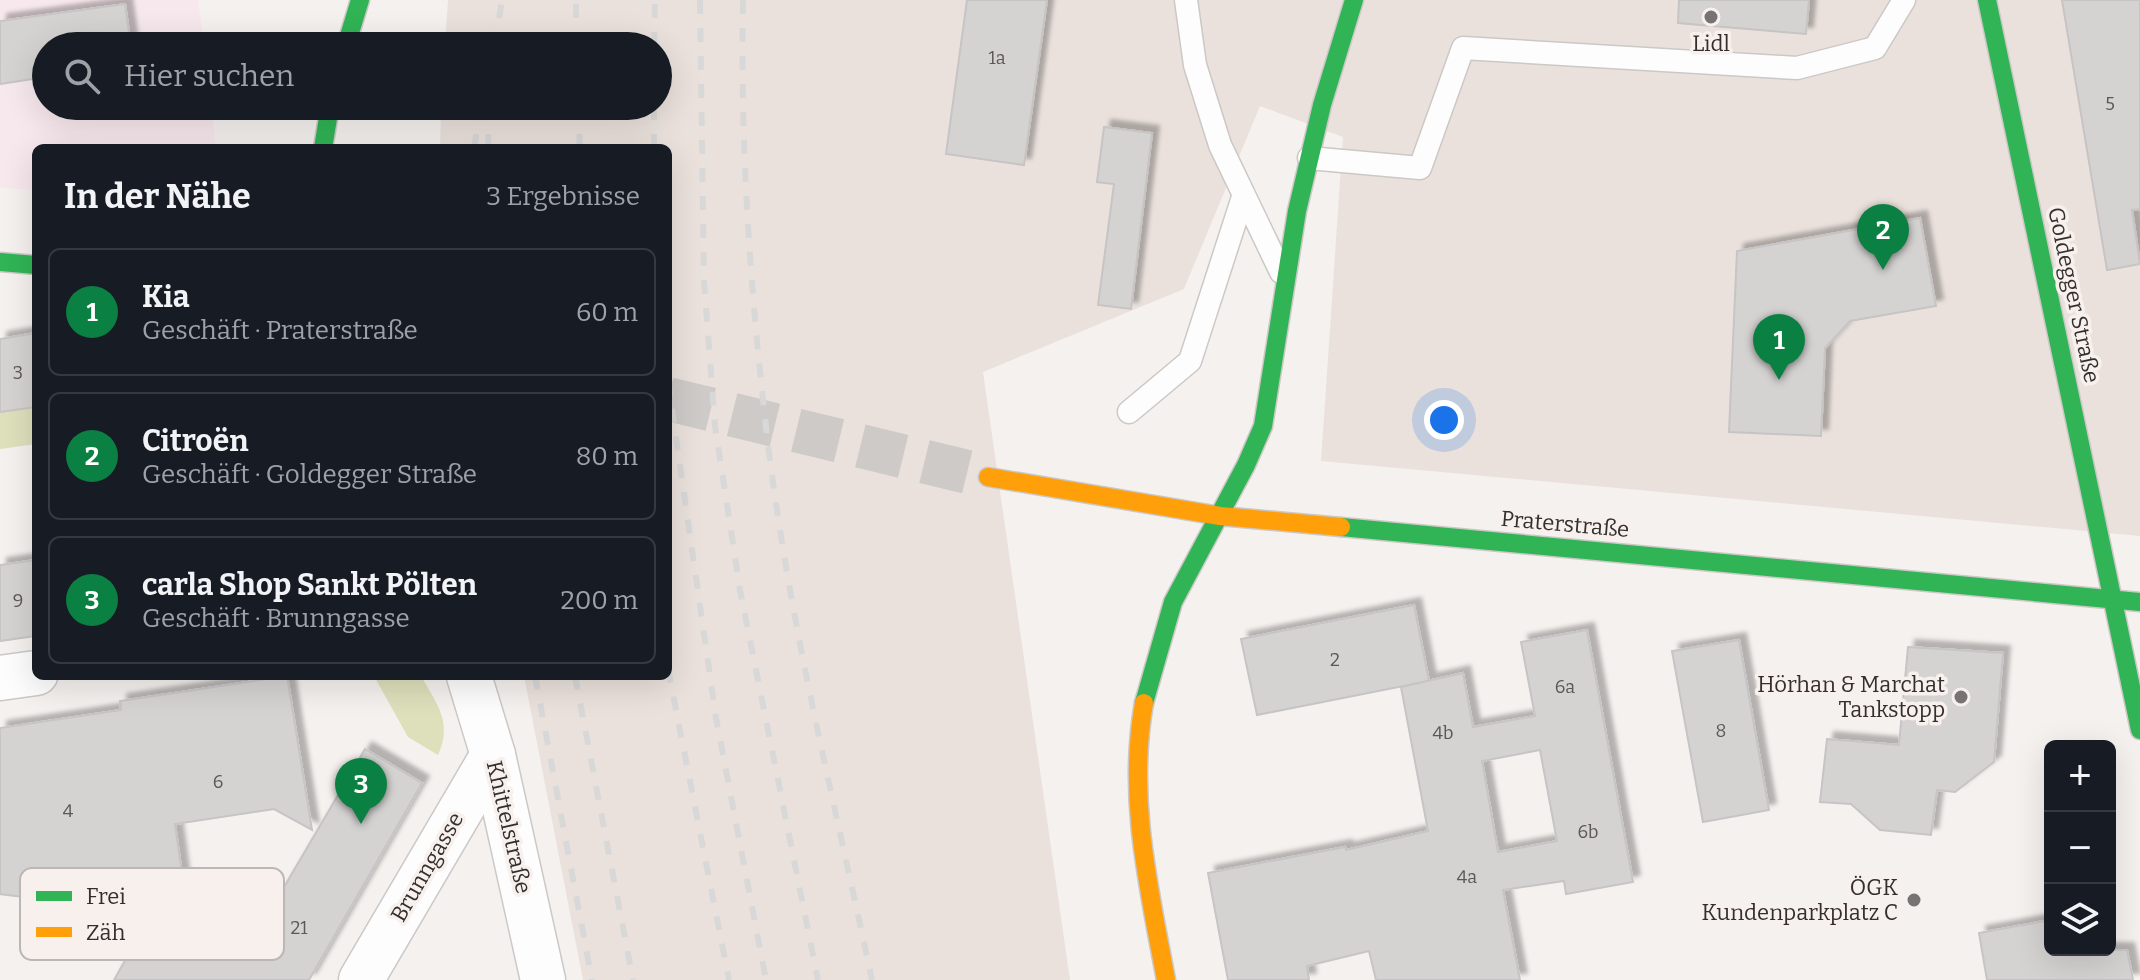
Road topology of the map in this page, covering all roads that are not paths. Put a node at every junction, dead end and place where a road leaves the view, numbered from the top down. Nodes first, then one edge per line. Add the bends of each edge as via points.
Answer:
1 (360, 0) edge
2 (1186, 0) edge
3 (1354, 0) edge
4 (1904, 0) edge
5 (1987, 0) edge
6 (350, 32) edge
7 (328, 120) edge
8 (324, 144) edge
9 (1309, 158) junction
10 (1243, 197) junction
11 (0, 262) edge
12 (32, 265) edge
13 (1285, 281) junction
14 (1129, 412) dead end
15 (988, 477) tunnel mouth
16 (1220, 516) junction
17 (2114, 599) junction
18 (2140, 602) edge
19 (32, 674) edge
20 (0, 678) edge
21 (470, 680) edge
22 (2140, 730) edge
23 (493, 755) junction
24 (361, 980) edge
25 (543, 980) edge
26 (1166, 980) edge

1 - 6 main road
2 - 10 lane via 1195,65
3 - 9 main road
4 - 9 lane via 1875,48 1797,68 1463,48 1420,168
5 - 17 main road, Goldegger Straße
7 - 8 main road
9 - 13 main road
10 - 13 lane
10 - 14 lane via 1190,361
11 - 12 main road
13 - 16 main road via 1263,425
15 - 16 main road, Praterstraße
16 - 17 main road, Praterstraße
16 - 26 main road via 1185,576 1151,670 1140,722 1137,789
17 - 18 main road, Praterstraße
17 - 22 main road, Goldegger Straße
19 - 20 street
21 - 23 street, Khittelstraße
23 - 24 street, Brunngasse
23 - 25 street, Khittelstraße

